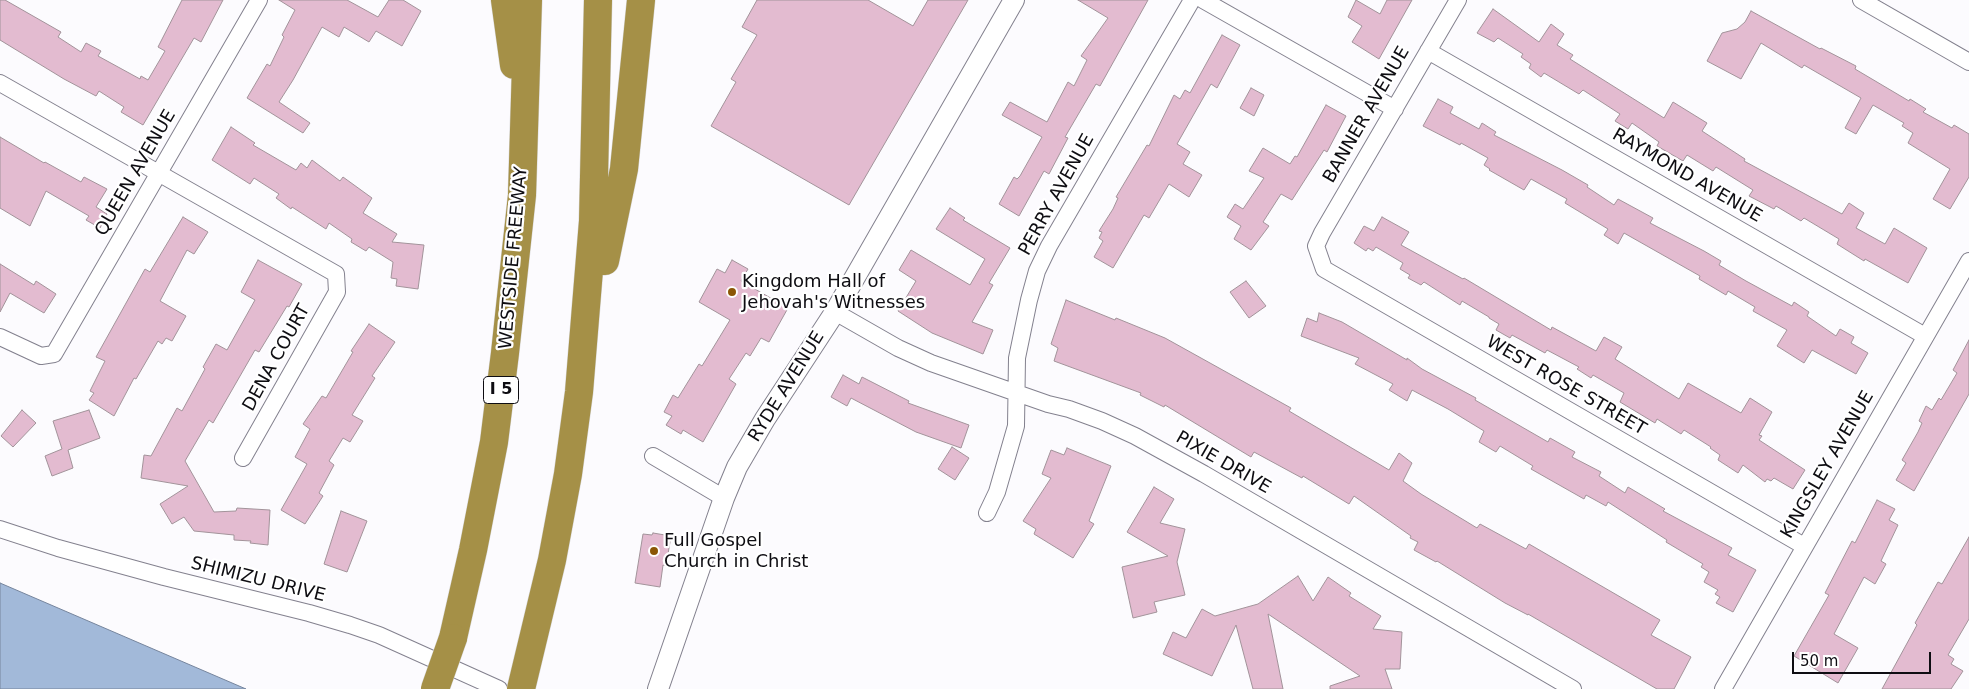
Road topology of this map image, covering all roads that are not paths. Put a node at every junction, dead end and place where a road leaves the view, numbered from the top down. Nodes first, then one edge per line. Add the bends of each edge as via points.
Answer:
1 (259, 0) edge
2 (505, 0) edge
3 (528, 0) edge
4 (598, 0) edge
5 (641, 0) edge
6 (1014, 0) edge
7 (1192, 0) edge
8 (1203, 0) edge
9 (1458, 0) edge
10 (1861, 0) edge
11 (1428, 51) junction
12 (1969, 62) edge
13 (0, 83) edge
14 (1395, 109) junction
15 (523, 140) junction
16 (159, 174) junction
17 (1317, 252) joint
18 (1969, 261) edge
19 (835, 312) junction
20 (1925, 336) junction
21 (0, 337) edge
22 (579, 392) junction
23 (1016, 393) junction
24 (653, 456) dead end
25 (243, 458) dead end
26 (724, 498) junction
27 (987, 513) dead end
28 (0, 529) edge
29 (1804, 546) junction
30 (524, 678) edge
31 (435, 689) edge
32 (499, 689) edge
33 (658, 689) edge
34 (1574, 689) edge
35 (1723, 689) edge

1 - 16 street, QUEEN AVENUE
2 - 15 highway
3 - 15 highway, WESTSIDE FREEWAY / I 5
4 - 22 highway via 594,221
5 - 22 highway via 624,169
6 - 19 street, RYDE AVENUE
7 - 23 street, PERRY AVENUE via 1037,271 1017,358
8 - 14 street
9 - 11 street, BANNER AVENUE
10 - 12 street
11 - 14 street, BANNER AVENUE
11 - 20 street, RAYMOND AVENUE
13 - 16 street
14 - 17 street, BANNER AVENUE via 1322,233
15 - 31 highway, WESTSIDE FREEWAY / I 5, bridge via 522,195 494,442 453,638
16 - 21 street, QUEEN AVENUE via 54,354 41,356
16 - 25 street, DENA COURT via 336,274 337,292
17 - 29 street, WEST ROSE STREET via 1324,269 1337,277
18 - 20 street, KINGSLEY AVENUE
19 - 23 street, PIXIE DRIVE via 931,363
19 - 26 street, RYDE AVENUE via 766,419 737,468
20 - 29 street, KINGSLEY AVENUE
22 - 30 highway via 552,560
23 - 27 street, PERRY AVENUE via 1016,426 997,492
23 - 34 street, PIXIE DRIVE via 1069,409 1135,436
24 - 26 street
26 - 33 street, RYDE AVENUE
28 - 32 street, SHIMIZU DRIVE via 164,578 350,625
29 - 35 street, KINGSLEY AVENUE

